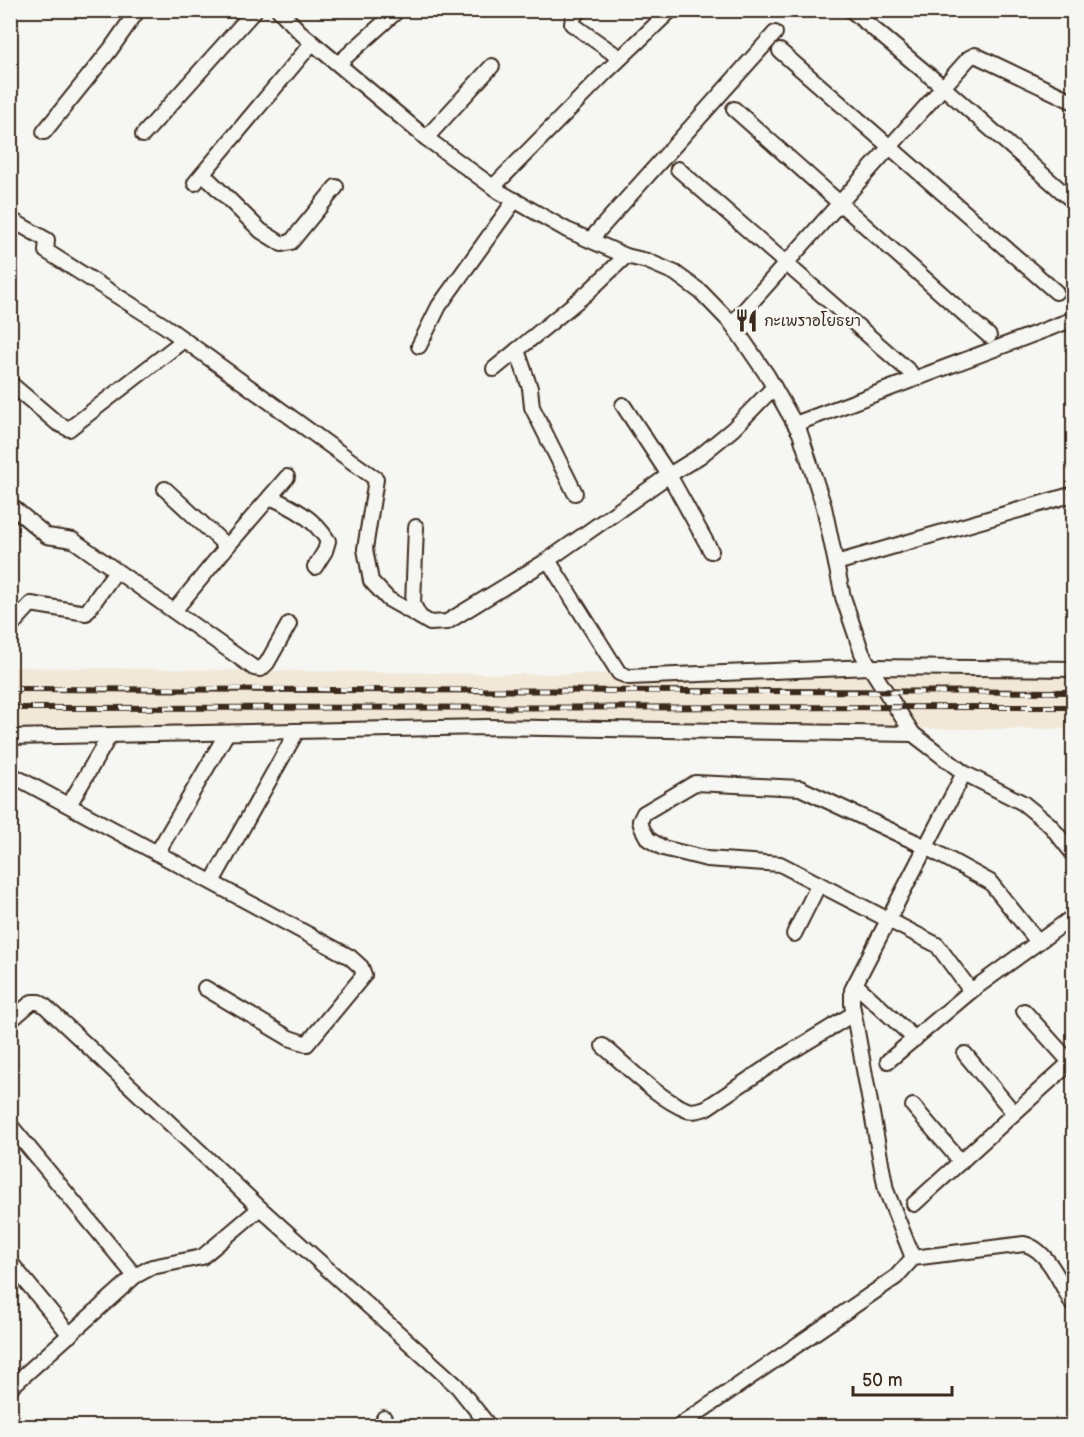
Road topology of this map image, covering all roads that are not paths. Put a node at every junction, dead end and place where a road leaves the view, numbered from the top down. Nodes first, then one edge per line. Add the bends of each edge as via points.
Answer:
1 (138, 10) edge
2 (255, 10) edge
3 (279, 10) edge
4 (398, 10) edge
5 (579, 10) edge
6 (671, 10) edge
7 (851, 10) edge
8 (776, 33) dead end
9 (312, 43) junction
10 (780, 51) dead end
11 (621, 58) junction
12 (339, 63) junction
13 (492, 66) dead end
14 (943, 87) junction
15 (1074, 102) edge
16 (734, 109) dead end
17 (44, 132) dead end
18 (143, 135) dead end
19 (426, 138) junction
20 (889, 146) junction
21 (678, 169) dead end
22 (493, 187) junction
23 (336, 188) dead end
24 (515, 201) junction
25 (840, 201) junction
26 (1074, 202) edge
27 (10, 219) edge
28 (590, 240) junction
29 (626, 256) junction
30 (785, 262) junction
31 (1056, 292) dead end
32 (1074, 319) edge
33 (732, 324) junction
34 (989, 336) dead end
35 (184, 340) junction
36 (419, 346) dead end
37 (517, 350) junction
38 (494, 369) dead end
39 (910, 372) dead end
40 (10, 383) edge
41 (774, 387) junction
42 (623, 405) dead end
43 (795, 424) junction
44 (669, 475) junction
45 (287, 477) dead end
46 (165, 489) dead end
47 (575, 493) dead end
48 (1074, 494) edge
49 (270, 497) junction
50 (10, 505) edge
51 (416, 526) dead end
52 (225, 549) junction
53 (711, 551) dead end
54 (548, 560) junction
55 (836, 563) junction
56 (315, 567) dead end
57 (116, 571) junction
58 (174, 611) junction
59 (420, 617) junction
60 (290, 624) dead end
61 (10, 627) edge
62 (870, 667) junction
63 (1074, 669) edge
64 (297, 731) junction
65 (227, 733) junction
66 (913, 734) junction
67 (110, 735) junction
68 (10, 737) edge
69 (964, 773) junction
70 (10, 774) edge
71 (69, 805) junction
72 (926, 847) junction
73 (157, 853) junction
74 (1074, 855) edge
75 (212, 882) junction
76 (819, 884) junction
77 (1074, 916) edge
78 (888, 920) junction
79 (794, 934) dead end
80 (1038, 942) junction
81 (855, 984) junction
82 (205, 988) dead end
83 (971, 991) junction
84 (1023, 1011) dead end
85 (854, 1014) junction
86 (10, 1021) edge
87 (915, 1039) junction
88 (603, 1046) dead end
89 (965, 1054) dead end
90 (888, 1061) dead end
91 (1072, 1061) edge
92 (913, 1106) dead end
93 (1014, 1113) junction
94 (10, 1125) edge
95 (961, 1162) junction
96 (914, 1204) dead end
97 (260, 1208) junction
98 (912, 1258) junction
99 (10, 1262) edge
100 (135, 1275) junction
101 (1074, 1306) edge
102 (70, 1335) junction
103 (10, 1388) edge
104 (489, 1426) edge
105 (679, 1426) edge

1 - 17 street
2 - 18 street
3 - 9 street
4 - 12 street
5 - 11 street via 572,24
6 - 11 street
7 - 14 street
8 - 28 street
9 - 12 street
9 - 23 street via 199,179 282,244 291,242
10 - 20 street
11 - 22 street
12 - 19 street
13 - 19 street
14 - 15 street via 975,55
14 - 20 street
14 - 26 street
16 - 25 street
19 - 22 street
20 - 25 street
20 - 31 street
21 - 30 street
22 - 24 street
24 - 28 street
24 - 36 street via 440,306
25 - 30 street
25 - 34 street
27 - 35 street via 47,240 46,251
28 - 29 street
29 - 33 street via 675,273 701,292
29 - 37 street
30 - 33 street
30 - 39 street
32 - 43 street
33 - 41 street
35 - 40 street via 69,429
35 - 59 street via 376,480 365,549 370,581 388,599
37 - 38 street
37 - 47 street via 532,406
41 - 43 street
41 - 44 street via 716,443
42 - 44 street
43 - 55 street via 824,507
44 - 53 street
44 - 54 street
45 - 49 street
46 - 52 street
48 - 55 street
49 - 52 street
49 - 56 street via 303,513 321,529 328,541
50 - 57 street via 47,536 73,540
51 - 59 street via 413,604
52 - 58 street
54 - 59 street via 447,622 430,623
54 - 62 street via 622,676
55 - 62 street via 843,597
57 - 58 street
57 - 61 street via 86,613 31,604
58 - 60 street via 254,668 261,669
62 - 63 street
62 - 66 street
64 - 65 street
64 - 66 street via 487,727
64 - 75 street
65 - 67 street
65 - 73 street
66 - 69 street
67 - 68 street
67 - 71 street
69 - 72 street
69 - 74 street via 1023,803 1050,825
70 - 71 street
71 - 73 street
72 - 76 street via 800,788 695,783 644,813 640,821 648,839 663,848 707,859 780,864
72 - 78 street
72 - 80 street via 990,882
73 - 75 street
75 - 82 street via 350,957 364,975 307,1044 289,1038
76 - 78 street
76 - 79 street
77 - 80 street
78 - 81 street
78 - 83 street via 936,945
80 - 83 street
81 - 85 street
81 - 87 street
83 - 87 street
84 - 91 street
85 - 88 street via 706,1108 695,1111 663,1097
85 - 98 street via 886,1190
86 - 97 street via 32,1002 45,1006
87 - 90 street
89 - 93 street
91 - 93 street
92 - 95 street
93 - 95 street
94 - 100 street
95 - 96 street
97 - 100 street via 202,1257 152,1267
97 - 104 street via 457,1386
98 - 101 street via 1032,1246 1043,1254
98 - 105 street via 896,1277
99 - 102 street
100 - 102 street
102 - 103 street

